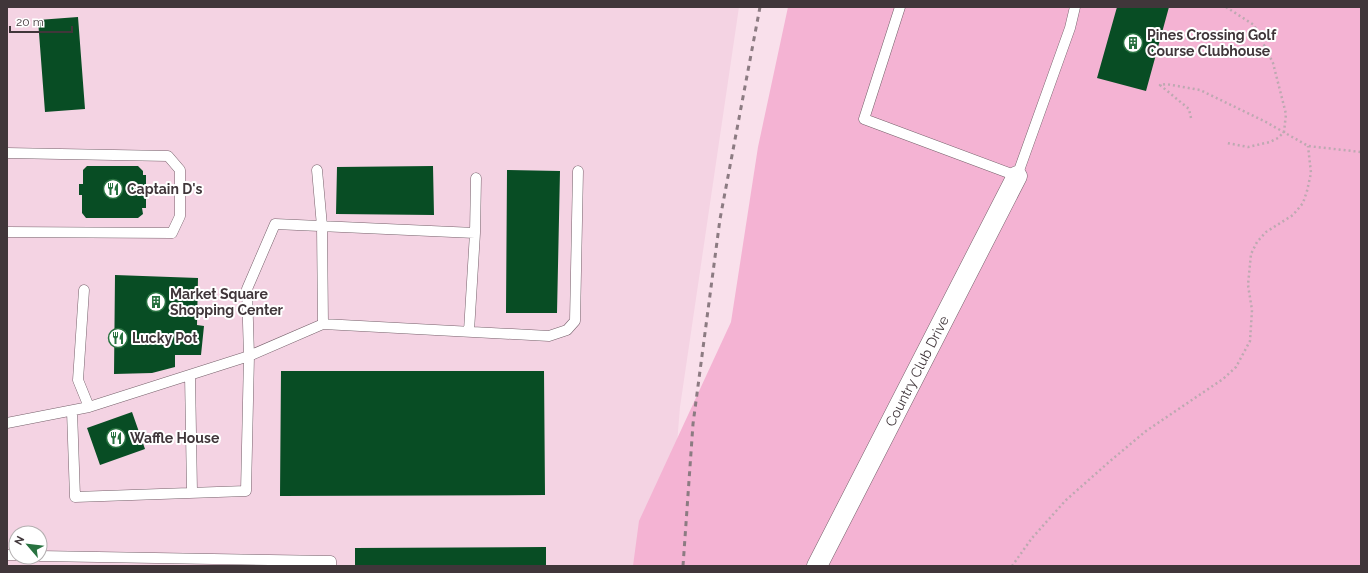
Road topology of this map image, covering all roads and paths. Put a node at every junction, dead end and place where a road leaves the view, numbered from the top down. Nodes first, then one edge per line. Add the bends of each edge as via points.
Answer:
1 (900, 7) edge
2 (1075, 7) edge
3 (1226, 7) edge
4 (1191, 118) dead end
5 (1284, 132) junction
6 (1227, 143) dead end
7 (1308, 146) junction
8 (1361, 152) edge
9 (7, 153) edge
10 (317, 170) dead end
11 (578, 171) dead end
12 (1017, 176) junction
13 (476, 178) dead end
14 (322, 226) junction
15 (7, 232) edge
16 (475, 233) junction
17 (84, 290) dead end
18 (323, 324) junction
19 (469, 331) junction
20 (249, 356) junction
21 (190, 375) junction
22 (89, 407) junction
23 (72, 411) junction
24 (7, 423) edge
25 (192, 492) junction
26 (48, 556) edge
27 (331, 566) edge
28 (817, 566) edge
29 (1012, 566) edge

1 - 12 lane via 864,119
2 - 12 lane via 1070,28
3 - 5 path via 1254,25 1273,63 1286,114
4 - 5 path via 1189,109 1160,85 1200,90
5 - 6 path via 1270,142 1248,147
5 - 7 path
7 - 8 path
7 - 29 path via 1311,173 1303,203 1293,215 1266,232 1251,254 1248,285 1252,310 1250,341 1236,367 1223,379 1146,431 1066,500 1032,538
9 - 15 lane via 168,156 180,170 180,216 172,233
10 - 14 lane
11 - 19 lane via 575,320 567,330 548,336
12 - 28 street, Country Club Drive
13 - 16 lane
14 - 16 lane
14 - 18 lane
14 - 20 lane via 275,224 246,289
16 - 19 lane
17 - 22 lane via 78,380
18 - 19 lane
18 - 20 lane
20 - 21 lane
20 - 25 lane via 246,490
21 - 22 lane
21 - 25 lane
22 - 23 lane
23 - 24 lane
23 - 25 lane via 75,497
26 - 27 lane via 331,560

